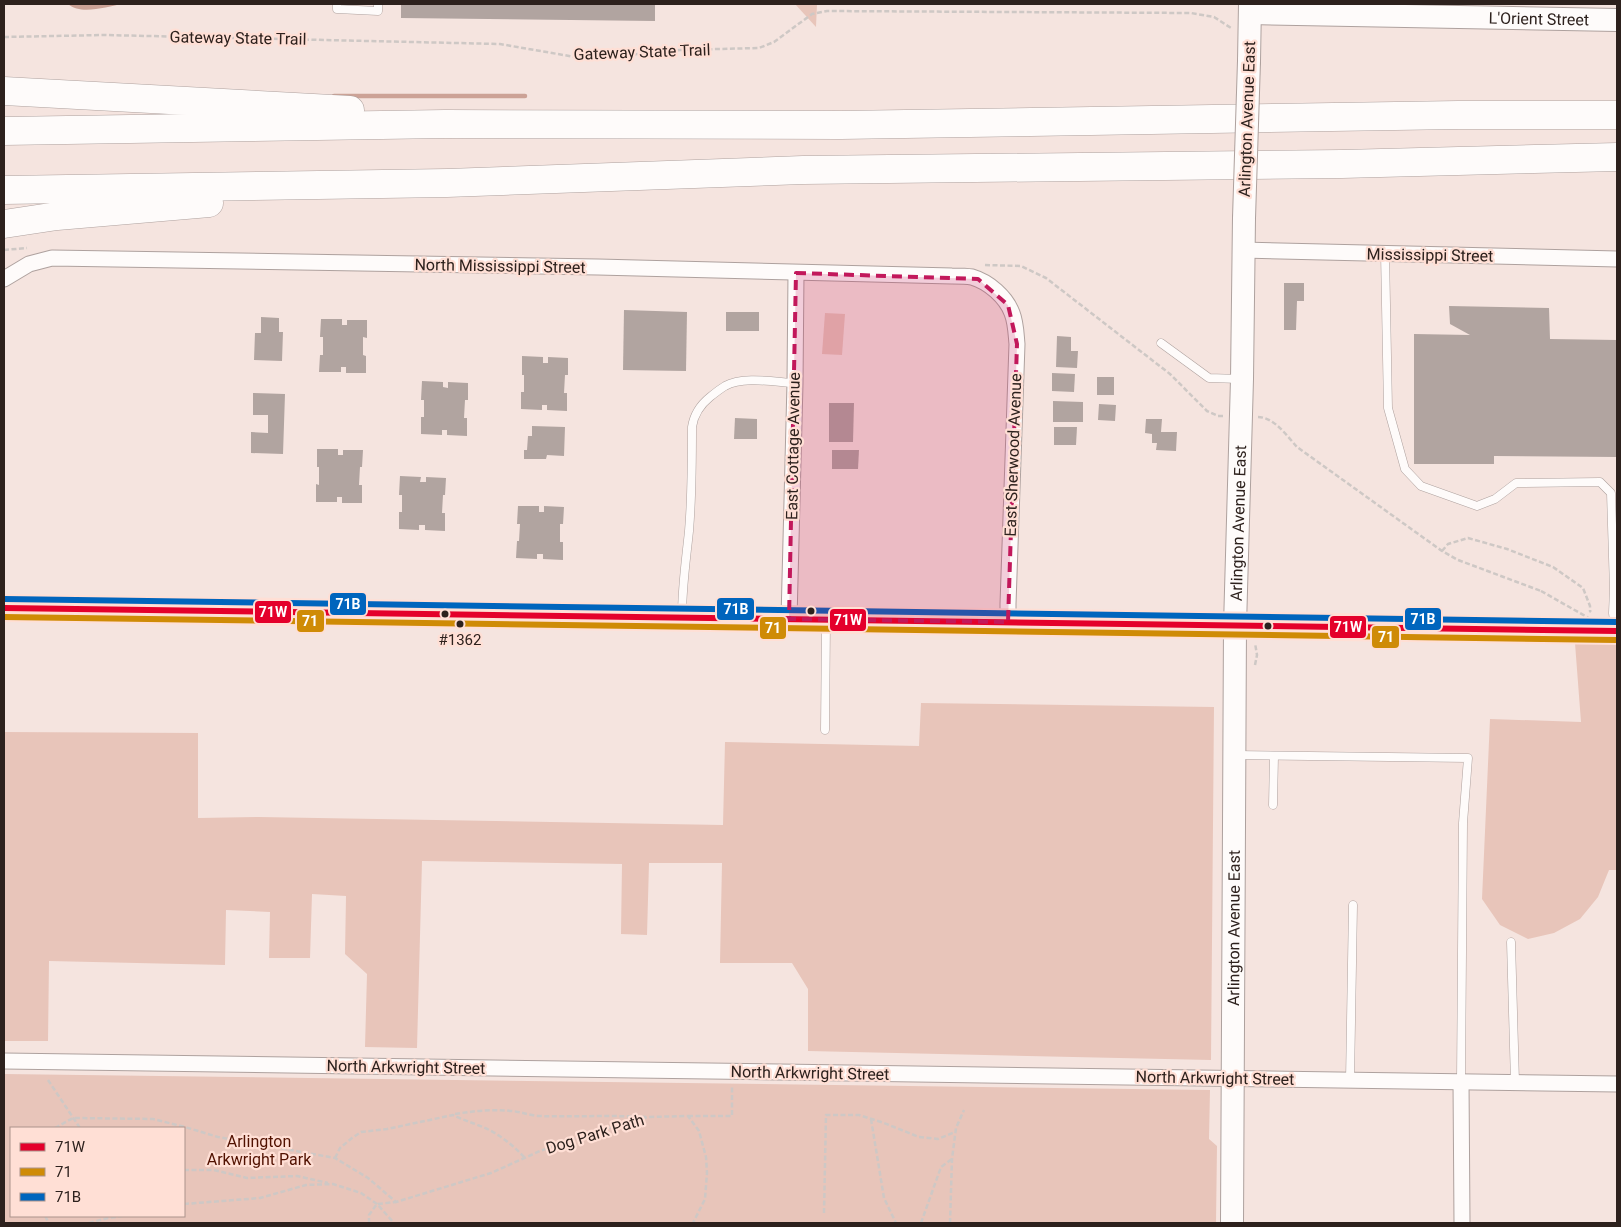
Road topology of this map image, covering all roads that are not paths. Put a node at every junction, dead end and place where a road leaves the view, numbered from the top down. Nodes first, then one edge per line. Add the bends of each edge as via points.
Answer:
1 (337, 4) edge
2 (378, 4) edge
3 (1250, 8) edge
4 (1617, 20) edge
5 (4, 91) edge
6 (1617, 114) edge
7 (445, 124) junction
8 (4, 131) edge
9 (1617, 157) edge
10 (446, 183) junction
11 (4, 190) edge
12 (4, 224) edge
13 (1242, 250) junction
14 (1385, 253) junction
15 (1617, 259) edge
16 (796, 273) junction
17 (4, 278) edge
18 (997, 292) joint
19 (1160, 343) dead end
20 (1242, 379) junction
21 (795, 383) junction
22 (4, 608) edge
23 (682, 618) junction
24 (789, 619) junction
25 (826, 620) junction
26 (1008, 622) junction
27 (1235, 626) junction
28 (1616, 627) edge
29 (825, 730) dead end
30 (1234, 755) junction
31 (1274, 756) junction
32 (1273, 805) dead end
33 (1353, 905) dead end
34 (1511, 942) dead end
35 (4, 1061) edge
36 (1233, 1079) junction
37 (1350, 1080) junction
38 (1461, 1081) junction
39 (1515, 1082) junction
40 (1617, 1084) edge
41 (1232, 1223) edge
42 (1462, 1223) edge

1 - 2 lane via 337,9 378,11
3 - 4 street, L'Orient Street
3 - 13 street, Arlington Avenue East, bridge
5 - 7 highway via 374,111
6 - 7 highway via 841,125
7 - 8 highway
9 - 10 highway via 1342,164 803,170
10 - 11 highway
10 - 12 highway via 377,194 57,216
13 - 14 street, Mississippi Street
13 - 20 street, Arlington Avenue East
14 - 15 street, Mississippi Street
14 - 28 lane via 1388,408 1405,469 1422,486 1477,506 1494,499 1516,483 1600,482 1611,493
16 - 17 street, North Mississippi Street via 52,258 29,264
16 - 18 street, North Mississippi Street via 970,277
16 - 21 street, East Cottage Avenue
18 - 26 street, East Sherwood Avenue via 1012,313 1017,344
19 - 20 lane via 1209,378
20 - 27 street, Arlington Avenue East
21 - 23 lane via 732,383 707,399 693,419
21 - 24 street, East Cottage Avenue
22 - 23 street
23 - 24 street
24 - 25 street
25 - 26 street
25 - 29 lane
26 - 27 street
27 - 28 street
27 - 30 street, Arlington Avenue East
30 - 31 lane
30 - 36 street, Arlington Avenue East
31 - 32 lane
31 - 38 lane via 1468,758 1463,824
33 - 37 lane
34 - 39 lane
35 - 36 street, North Arkwright Street
36 - 37 street, North Arkwright Street
36 - 41 street, Arlington Avenue East
37 - 38 street, North Arkwright Street
38 - 39 street, North Arkwright Street
38 - 42 street
39 - 40 street, North Arkwright Street

